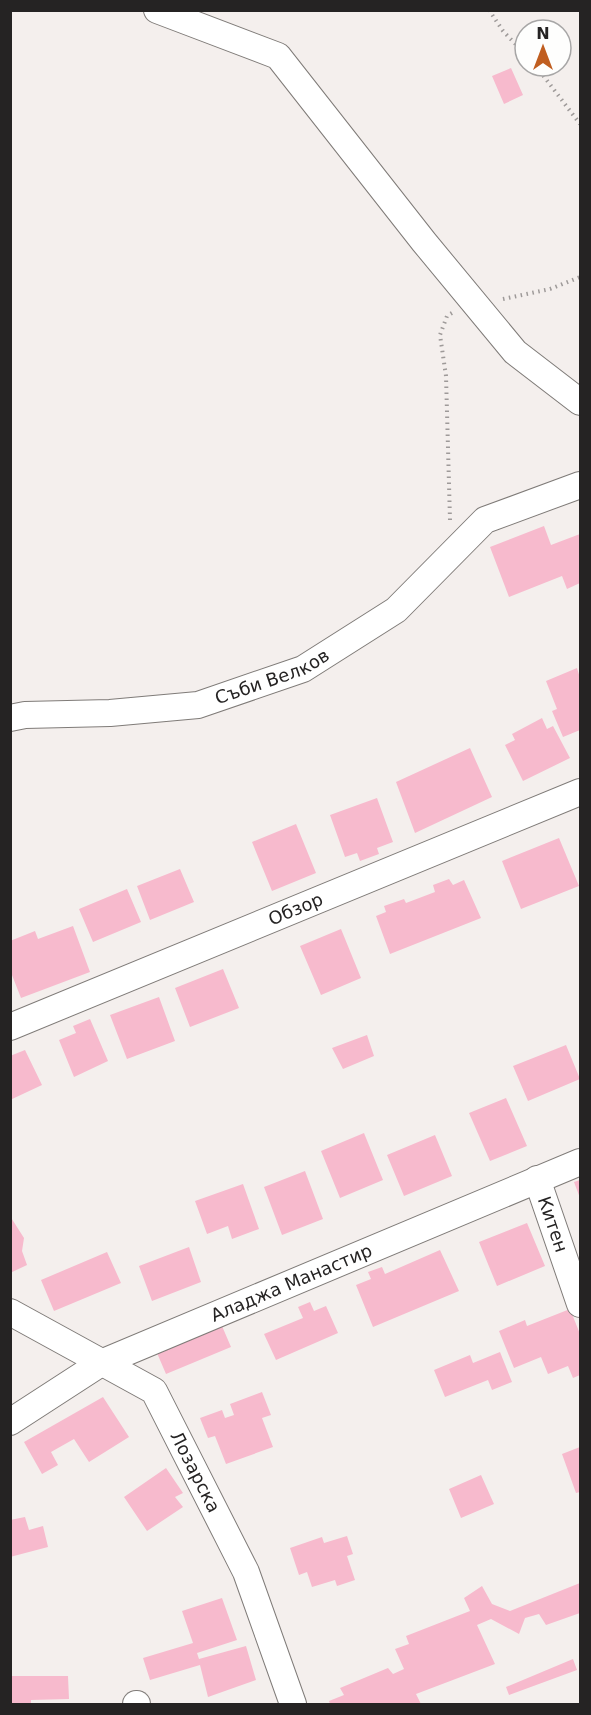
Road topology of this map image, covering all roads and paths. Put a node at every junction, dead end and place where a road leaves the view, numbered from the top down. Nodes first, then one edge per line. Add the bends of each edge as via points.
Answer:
1 (158, 10) edge
2 (489, 10) edge
3 (513, 41) edge
4 (545, 78) edge
5 (580, 124) edge
6 (580, 277) edge
7 (471, 298) junction
8 (580, 402) edge
9 (580, 484) edge
10 (449, 523) dead end
11 (10, 718) edge
12 (580, 792) edge
13 (10, 1027) edge
14 (580, 1162) edge
15 (537, 1179) junction
16 (580, 1304) edge
17 (10, 1312) edge
18 (101, 1363) junction
19 (10, 1422) edge
20 (293, 1704) edge

1 - 7 street via 278,56
2 - 3 path
4 - 5 path
6 - 7 path via 512,298
7 - 8 street via 515,352
7 - 10 path via 447,316 440,335 446,376
9 - 11 street, Съби Велков via 485,520 396,610 303,669 198,705
12 - 13 street, Обзор
14 - 15 street, Аладжа Манастир
15 - 16 street, Китен
15 - 18 street, Аладжа Манастир
17 - 18 street, Лозарска
18 - 19 street, Аладжа Манастир
18 - 20 street, Лозарска via 154,1391 246,1572

